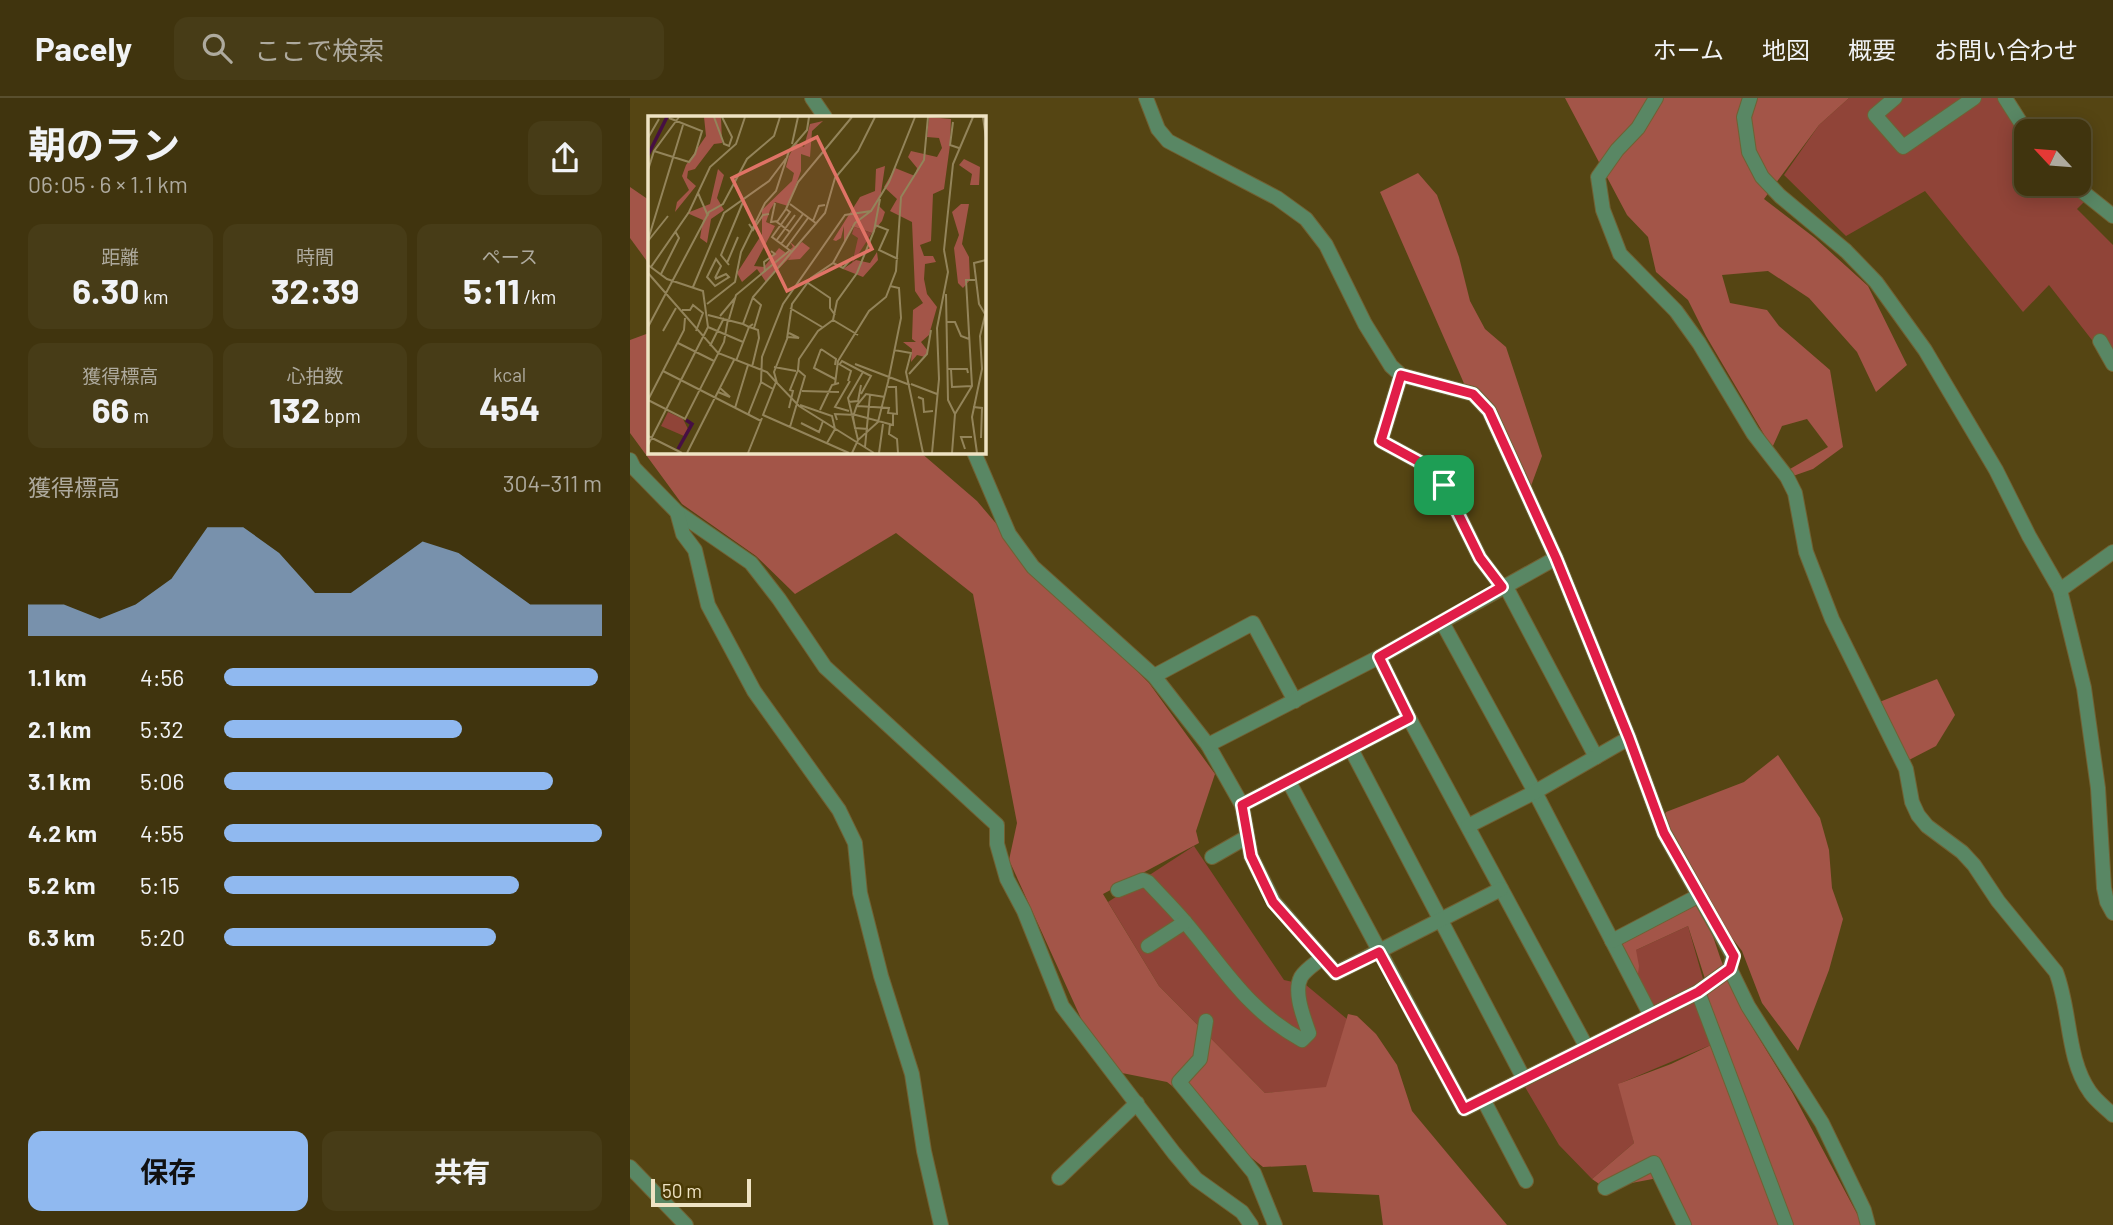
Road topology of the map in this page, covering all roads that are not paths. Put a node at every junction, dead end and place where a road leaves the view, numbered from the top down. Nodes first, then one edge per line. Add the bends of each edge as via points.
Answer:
1 (812, 98) edge
2 (1146, 98) edge
3 (1656, 98) edge
4 (1750, 98) edge
5 (1895, 98) edge
6 (1974, 98) edge
7 (2005, 98) edge
8 (824, 116) edge
9 (2018, 119) edge
10 (2088, 196) edge
11 (2113, 216) edge
12 (2100, 341) dead end
13 (2113, 364) edge
14 (1401, 375) junction
15 (974, 453) edge
16 (630, 460) edge
17 (677, 512) junction
18 (2113, 552) edge
19 (1556, 558) junction
20 (1504, 586) junction
21 (2060, 590) junction
22 (1442, 622) junction
23 (1379, 657) junction
24 (1154, 676) junction
25 (1295, 701) junction
26 (1409, 718) junction
27 (1629, 738) junction
28 (1208, 745) junction
29 (1351, 749) junction
30 (1595, 757) junction
31 (1289, 782) junction
32 (1535, 792) junction
33 (1242, 805) junction
34 (1468, 826) junction
35 (1247, 837) junction
36 (1212, 857) dead end
37 (1501, 889) junction
38 (1118, 890) dead end
39 (1698, 896) junction
40 (2113, 914) edge
41 (1440, 921) junction
42 (1185, 922) junction
43 (1612, 941) junction
44 (1148, 946) dead end
45 (1379, 952) junction
46 (1322, 958) junction
47 (1730, 969) junction
48 (1698, 992) junction
49 (1650, 1014) junction
50 (1206, 1021) dead end
51 (1586, 1046) junction
52 (1524, 1079) junction
53 (1483, 1099) junction
54 (1137, 1103) junction
55 (2113, 1115) edge
56 (630, 1167) edge
57 (1059, 1178) dead end
58 (1527, 1181) dead end
59 (1605, 1188) dead end
60 (686, 1225) edge
61 (942, 1225) edge
62 (1251, 1225) edge
63 (1275, 1225) edge
64 (1682, 1225) edge
65 (1786, 1225) edge
66 (1868, 1225) edge

1 - 8 street
2 - 14 street via 1168,141 1277,198 1306,219 1326,245 1365,324
3 - 55 street via 1598,177 1603,210 1620,254 1676,311 1753,433 1787,477 1795,493 1806,552 1832,619 1906,769 1918,815 1974,865 2056,972 2074,1057 2089,1092
4 - 21 street via 1744,117 1749,152 1762,177 1876,282 1925,350
5 - 6 street via 1875,116 1903,147
7 - 9 street
10 - 11 street
12 - 13 street
14 - 19 street via 1473,394 1489,411
14 - 20 street via 1381,441 1427,466 1444,485 1480,558
15 - 24 street via 1009,534 1033,567
16 - 17 street
17 - 54 street via 751,563 825,667 997,825 1007,879 1062,1006
17 - 61 street via 683,534 695,550 708,604 749,683 839,810 855,843 860,893 912,1074
18 - 21 street
19 - 20 street
19 - 27 street
20 - 22 street
20 - 30 street
21 - 40 street via 2084,688 2098,788 2104,888
22 - 23 street
22 - 32 street
23 - 25 street
23 - 26 street
24 - 25 street via 1252,623
24 - 28 street
25 - 28 street
26 - 29 street
26 - 34 street
27 - 30 street
27 - 39 street via 1664,833
28 - 33 street
29 - 31 street
29 - 41 street
30 - 32 street
31 - 33 street
31 - 45 street
32 - 34 street
32 - 43 street
33 - 35 street
34 - 37 street
35 - 36 street
35 - 46 street via 1273,902
37 - 41 street
37 - 51 street
38 - 42 street via 1148,882
39 - 43 street
39 - 47 street via 1734,956
41 - 45 street
41 - 52 street
42 - 44 street
42 - 46 street via 1253,1004 1301,1040 1309,1032 1299,992 1301,976
43 - 49 street
45 - 46 street via 1336,973
45 - 53 street via 1464,1109
47 - 48 street
47 - 66 street via 1748,1006 1822,1123
48 - 49 street
48 - 65 street
49 - 51 street
50 - 63 street via 1200,1059 1179,1082 1254,1173
51 - 52 street
52 - 53 street
53 - 58 street
54 - 57 street
54 - 62 street via 1196,1179 1242,1212
56 - 60 street
59 - 64 street via 1654,1163

